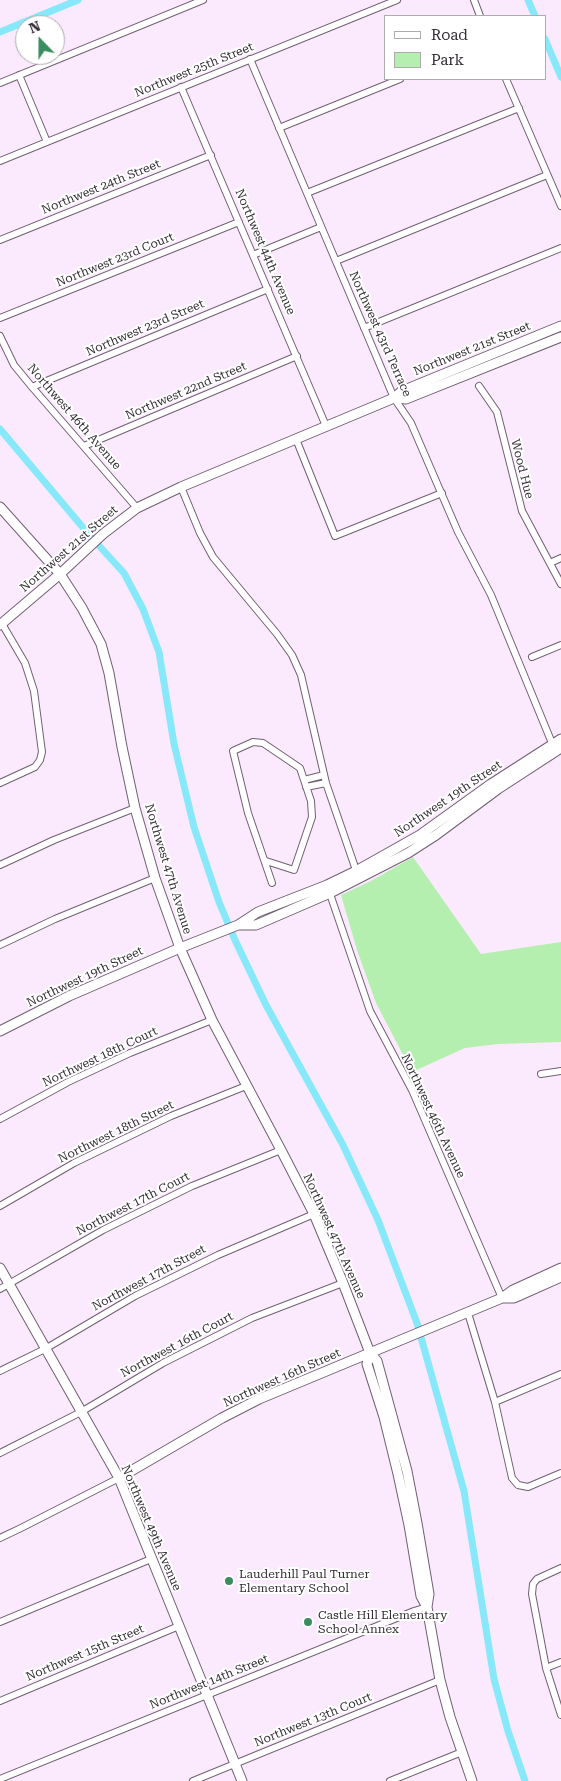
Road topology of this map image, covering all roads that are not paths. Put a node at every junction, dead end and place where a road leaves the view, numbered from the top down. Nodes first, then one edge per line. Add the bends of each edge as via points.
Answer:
1 (203, 0) edge
2 (397, 0) edge
3 (474, 0) edge
4 (480, 15) edge
5 (250, 60) junction
6 (19, 75) junction
7 (398, 80) edge
8 (506, 80) edge
9 (0, 83) edge
10 (181, 87) junction
11 (519, 108) junction
12 (279, 128) junction
13 (47, 142) junction
14 (211, 155) junction
15 (0, 161) edge
16 (547, 175) junction
17 (308, 193) junction
18 (561, 206) edge
19 (239, 222) junction
20 (320, 227) junction
21 (0, 240) edge
22 (561, 248) edge
23 (254, 255) junction
24 (336, 261) junction
25 (268, 289) junction
26 (0, 318) edge
27 (561, 326) edge
28 (364, 328) junction
29 (0, 336) edge
30 (561, 337) edge
31 (297, 356) junction
32 (479, 386) dead end
33 (32, 387) junction
34 (394, 398) junction
35 (326, 426) junction
36 (296, 439) junction
37 (84, 446) junction
38 (182, 487) junction
39 (442, 493) junction
40 (0, 507) edge
41 (137, 508) junction
42 (561, 558) edge
43 (550, 564) junction
44 (60, 574) junction
45 (561, 584) edge
46 (1, 623) edge
47 (561, 645) edge
48 (532, 657) dead end
49 (561, 739) edge
50 (556, 748) edge
51 (324, 775) junction
52 (0, 783) edge
53 (326, 783) junction
54 (306, 784) junction
55 (135, 808) junction
56 (266, 861) junction
57 (0, 865) edge
58 (357, 874) junction
59 (155, 878) junction
60 (272, 883) dead end
61 (329, 889) junction
62 (0, 945) edge
63 (180, 948) junction
64 (212, 1020) junction
65 (0, 1031) edge
66 (561, 1071) edge
67 (541, 1074) dead end
68 (246, 1086) junction
69 (0, 1119) edge
70 (282, 1150) junction
71 (0, 1206) edge
72 (314, 1214) junction
73 (0, 1268) edge
74 (561, 1268) edge
75 (561, 1276) edge
76 (343, 1283) junction
77 (9, 1285) junction
78 (0, 1289) edge
79 (502, 1298) junction
80 (468, 1313) junction
81 (45, 1349) junction
82 (370, 1354) junction
83 (0, 1371) edge
84 (561, 1374) edge
85 (494, 1402) junction
86 (81, 1412) junction
87 (0, 1453) edge
88 (561, 1473) edge
89 (119, 1478) junction
90 (0, 1538) edge
91 (151, 1559) junction
92 (561, 1568) edge
93 (427, 1607) junction
94 (0, 1622) edge
95 (179, 1626) junction
96 (561, 1662) edge
97 (546, 1668) junction
98 (440, 1680) junction
99 (207, 1695) junction
100 (0, 1701) edge
101 (561, 1715) edge
102 (462, 1752) junction
103 (235, 1764) junction
104 (14, 1778) edge
105 (0, 1779) edge
106 (193, 1781) edge
107 (242, 1781) edge
108 (390, 1781) edge
109 (472, 1781) edge

1 - 6 street
2 - 5 street, Northwest 25th Street
3 - 4 street
5 - 10 street, Northwest 25th Street
5 - 12 street, Northwest 43rd Terrace
6 - 9 street
6 - 13 street
7 - 12 street
8 - 11 street
10 - 13 street, Northwest 25th Street
10 - 14 street, Northwest 44th Avenue
11 - 16 street
11 - 17 street
12 - 17 street, Northwest 43rd Terrace
13 - 15 street, Northwest 25th Street
14 - 19 street, Northwest 44th Avenue
14 - 21 street, Northwest 24th Street
16 - 18 street
16 - 24 street
17 - 20 street, Northwest 43rd Terrace
19 - 23 street, Northwest 44th Avenue
19 - 26 street, Northwest 23rd Court
20 - 23 street
20 - 24 street, Northwest 43rd Terrace
22 - 28 street
23 - 25 street, Northwest 44th Avenue
24 - 28 street, Northwest 43rd Terrace
25 - 31 street, Northwest 44th Avenue
25 - 33 street, Northwest 23rd Street
27 - 34 street, Northwest 21st Street via 402,391
28 - 34 street, Northwest 43rd Terrace
29 - 33 street, Northwest 46th Avenue via 14,365
30 - 34 street, Northwest 21st Street via 406,399
31 - 35 street, Northwest 44th Avenue
31 - 37 street, Northwest 22nd Street
32 - 43 street, Wood Hue via 496,412 518,501
33 - 37 street, Northwest 46th Avenue
34 - 35 street, Northwest 21st Street
34 - 39 street, Northwest 43rd Terrace via 412,423
35 - 36 street, Northwest 21st Street
36 - 38 street, Northwest 21st Street
36 - 39 street via 335,536
37 - 41 street, Northwest 46th Avenue
38 - 41 street, Northwest 21st Street
38 - 51 street via 213,557 292,655 301,675
39 - 50 street, Northwest 43rd Terrace via 491,595
40 - 44 street, Northwest 47th Avenue
41 - 44 street, Northwest 21st Street
42 - 43 street
43 - 45 street, Wood Hue
44 - 46 street, Northwest 21st Street
44 - 55 street, Northwest 47th Avenue via 101,644
46 - 52 street via 25,663 34,691 42,752 35,767
47 - 48 street
49 - 50 street, Northwest 19th Street
50 - 58 street, Northwest 19th Street via 491,784 408,853
51 - 53 street
51 - 54 street
53 - 54 street
53 - 58 street
54 - 56 street via 312,817 294,870
54 - 56 street via 300,768 263,743 254,742 233,751 248,814
55 - 57 street
55 - 59 street, Northwest 47th Avenue
56 - 60 street
58 - 61 street, Northwest 19th Street
59 - 62 street
59 - 63 street, Northwest 47th Avenue
61 - 63 street, Northwest 19th Street via 258,912 238,925
61 - 79 street, Northwest 46th Avenue via 370,1011 412,1090
63 - 64 street, Northwest 47th Avenue
63 - 65 street, Northwest 19th Street
64 - 68 street, Northwest 47th Avenue
64 - 69 street, Northwest 18th Court via 130,1053
66 - 67 street
68 - 70 street, Northwest 47th Avenue
68 - 71 street, Northwest 18th Street via 171,1116 74,1163
70 - 72 street, Northwest 47th Avenue
70 - 77 street, Northwest 17th Court via 192,1186 121,1221
72 - 76 street, Northwest 47th Avenue
72 - 81 street, Northwest 17th Street via 218,1255 135,1296
73 - 77 street, Northwest 49th Avenue
74 - 79 street, Northwest 16th Street
75 - 79 street, Northwest 16th Street via 514,1298
76 - 82 street, Northwest 47th Avenue
76 - 86 street, Northwest 16th Court via 244,1322 163,1363
77 - 78 street, Northwest 17th Court
77 - 81 street, Northwest 49th Avenue
79 - 80 street, Northwest 16th Street
80 - 82 street, Northwest 16th Street
80 - 85 street
81 - 83 street, Northwest 17th Street
81 - 86 street, Northwest 49th Avenue
82 - 89 street, Northwest 16th Street via 251,1403
82 - 93 street, Northwest 47th Avenue via 377,1361 388,1416 407,1471 420,1561 429,1594
84 - 85 street
85 - 88 street via 512,1478 518,1485 528,1487
86 - 87 street, Northwest 16th Court
86 - 89 street, Northwest 49th Avenue
89 - 90 street, Northwest 16th Street
89 - 91 street, Northwest 49th Avenue
91 - 94 street
91 - 95 street, Northwest 49th Avenue
92 - 97 street via 533,1584 532,1594
93 - 98 street, Northwest 47th Avenue
93 - 99 street, Northwest 14th Street
95 - 99 street, Northwest 49th Avenue
95 - 100 street, Northwest 15th Street
96 - 97 street
97 - 101 street
98 - 102 street, Northwest 47th Avenue
98 - 103 street, Northwest 13th Court
99 - 103 street, Northwest 49th Avenue
99 - 104 street, Northwest 14th Street
102 - 108 street
102 - 109 street, Northwest 47th Avenue
103 - 106 street, Northwest 13th Court
103 - 107 street, Northwest 49th Avenue
104 - 105 street, Northwest 14th Street

